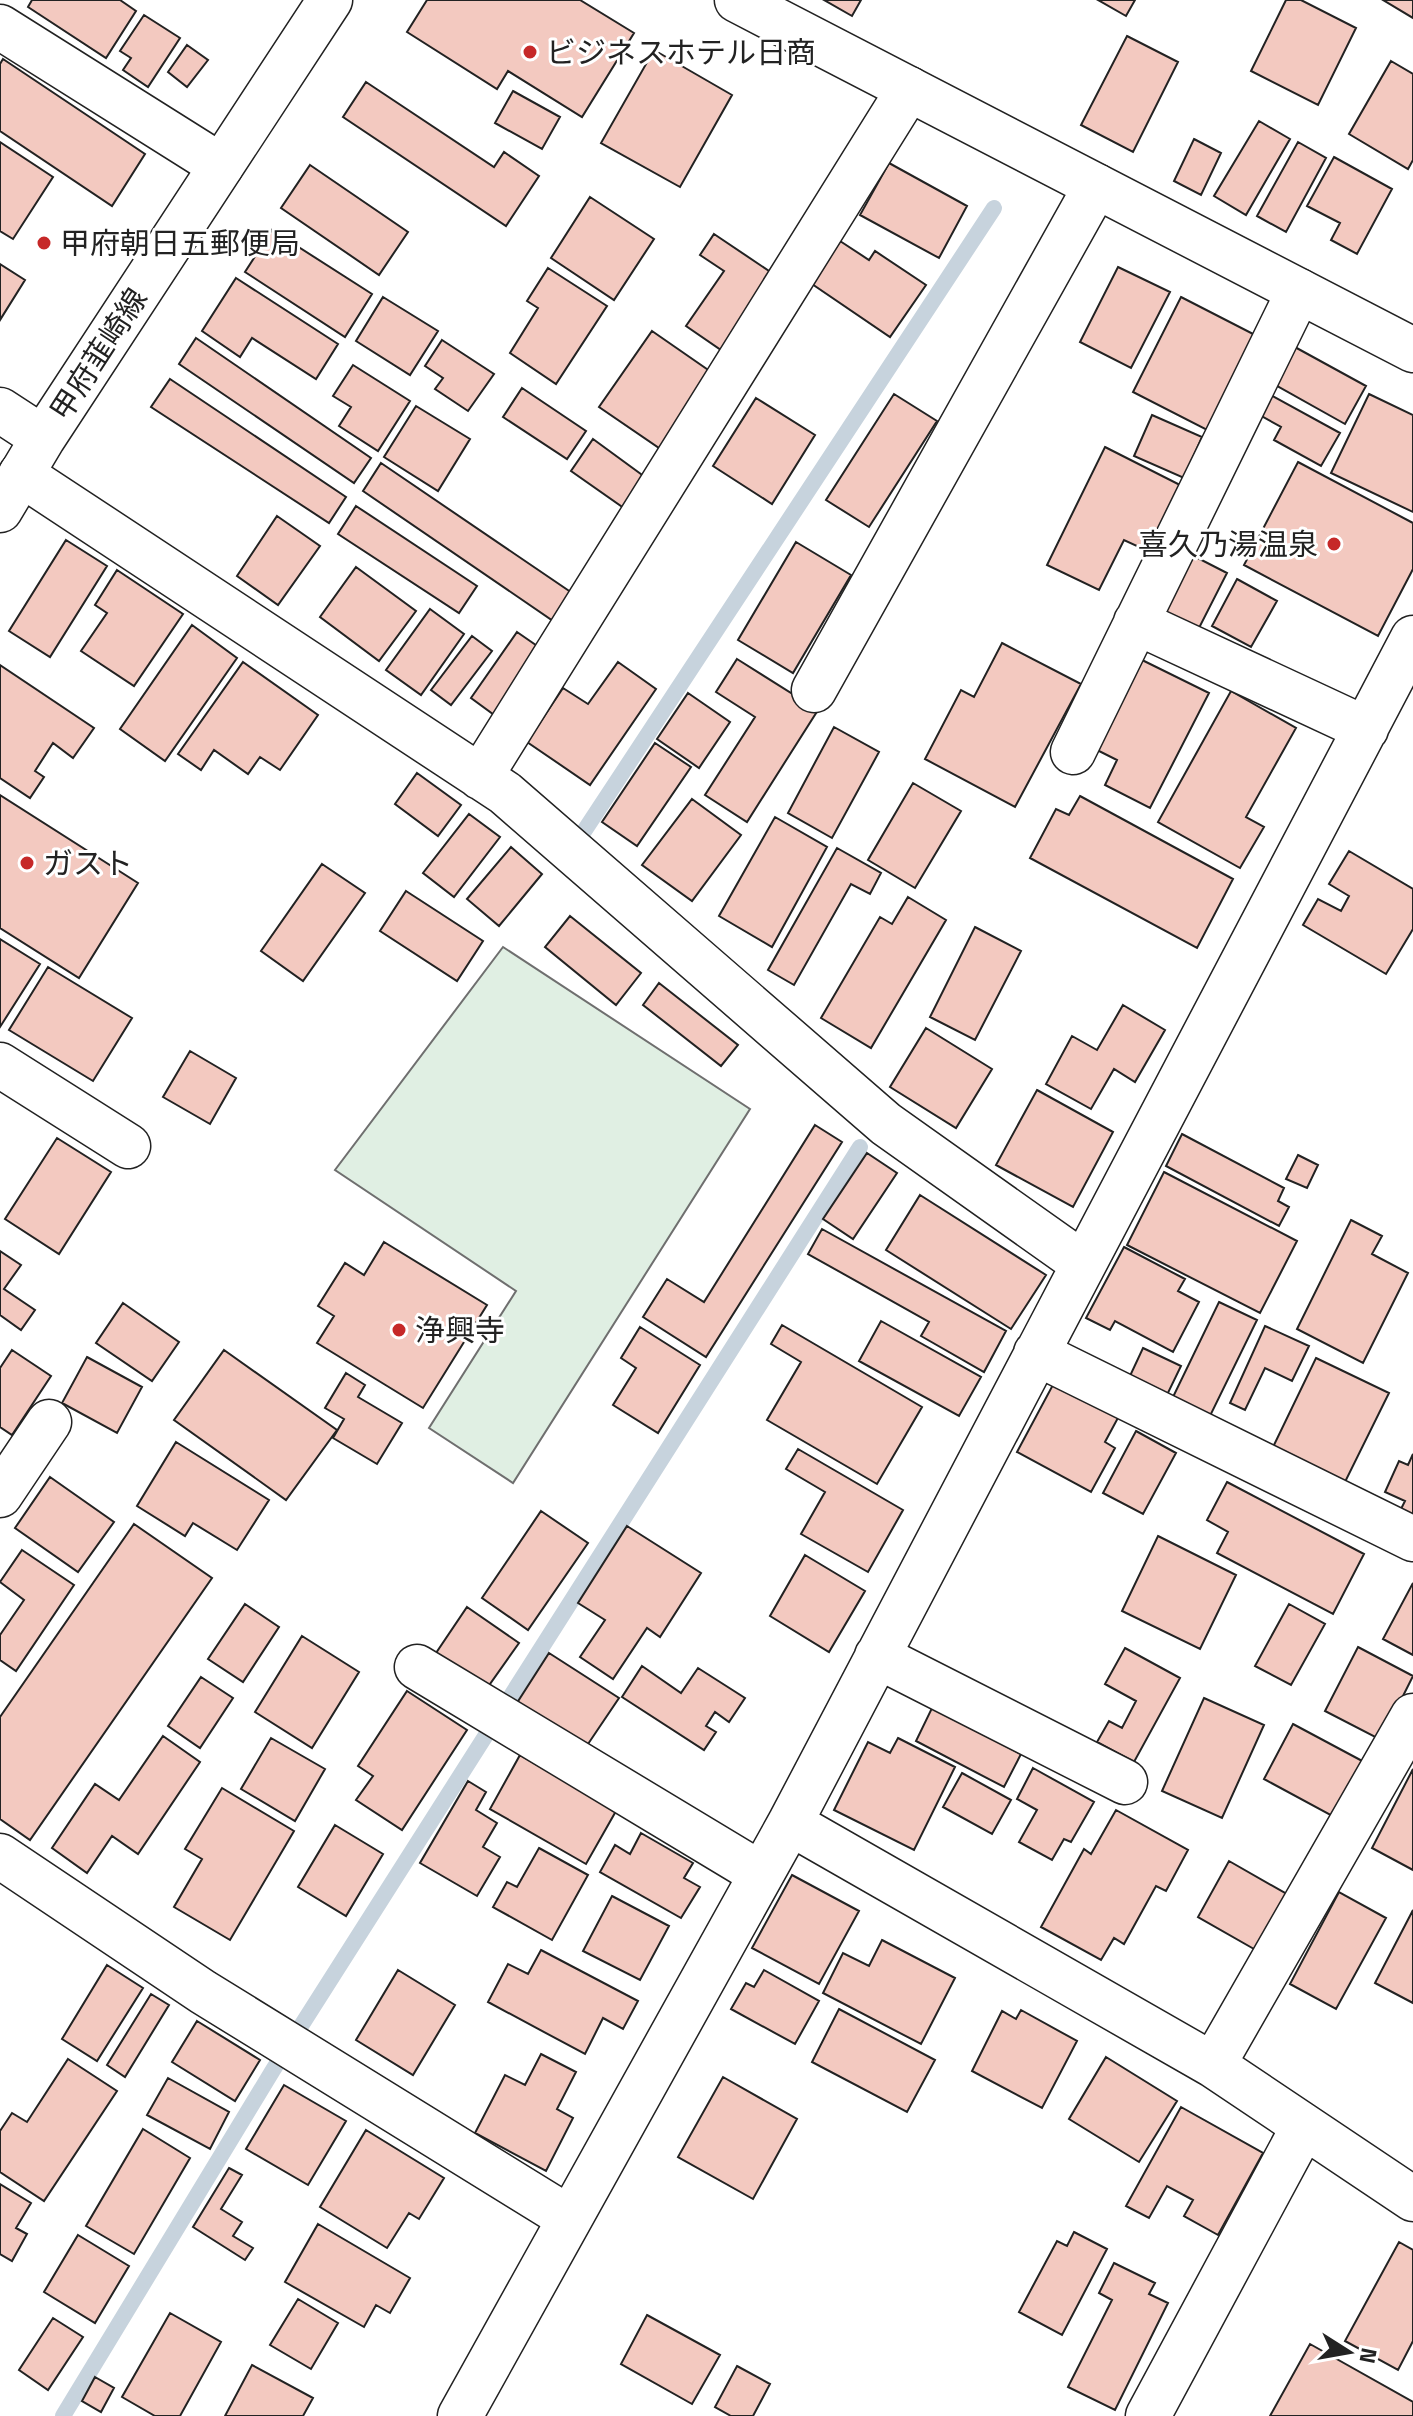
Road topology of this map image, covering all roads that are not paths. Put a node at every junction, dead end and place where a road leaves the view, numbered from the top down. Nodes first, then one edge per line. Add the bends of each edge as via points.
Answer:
1 (330, 0) edge
2 (737, 0) edge
3 (0, 27) edge
4 (909, 89) junction
5 (221, 166) junction
6 (1096, 186) junction
7 (1299, 291) junction
8 (1413, 350) edge
9 (0, 410) edge
10 (21, 474) edge
11 (1136, 622) junction
12 (1412, 643) edge
13 (814, 690) dead end
14 (1366, 729) junction
15 (1073, 752) dead end
16 (480, 777) junction
17 (0, 1065) edge
18 (128, 1146) dead end
19 (1082, 1263) junction
20 (1036, 1353) junction
21 (49, 1422) dead end
22 (0, 1495) edge
23 (1413, 1539) edge
24 (877, 1656) junction
25 (417, 1667) dead end
26 (1413, 1716) edge
27 (1125, 1782) dead end
28 (790, 1823) junction
29 (0, 1856) edge
30 (761, 1874) junction
31 (1213, 2065) junction
32 (1304, 2126) junction
33 (1413, 2199) edge
34 (569, 2218) junction
35 (460, 2416) edge
36 (1148, 2416) edge

1 - 5 street, 甲府韮崎線
2 - 4 street
3 - 5 street
4 - 6 street
4 - 16 street
5 - 10 street, 甲府韮崎線
6 - 7 street
6 - 13 street
7 - 8 street
7 - 11 street
9 - 10 street
10 - 16 street
11 - 14 street
11 - 15 street
12 - 14 street
14 - 19 street
16 - 19 street via 505,793 886,1124
17 - 18 street
19 - 20 street
20 - 23 street
20 - 24 street
21 - 22 street
24 - 27 street
24 - 28 street
25 - 30 street
26 - 31 street
28 - 30 street
28 - 31 street
29 - 34 street via 203,1992
30 - 34 street
31 - 32 street
32 - 33 street
32 - 36 street
34 - 35 street

